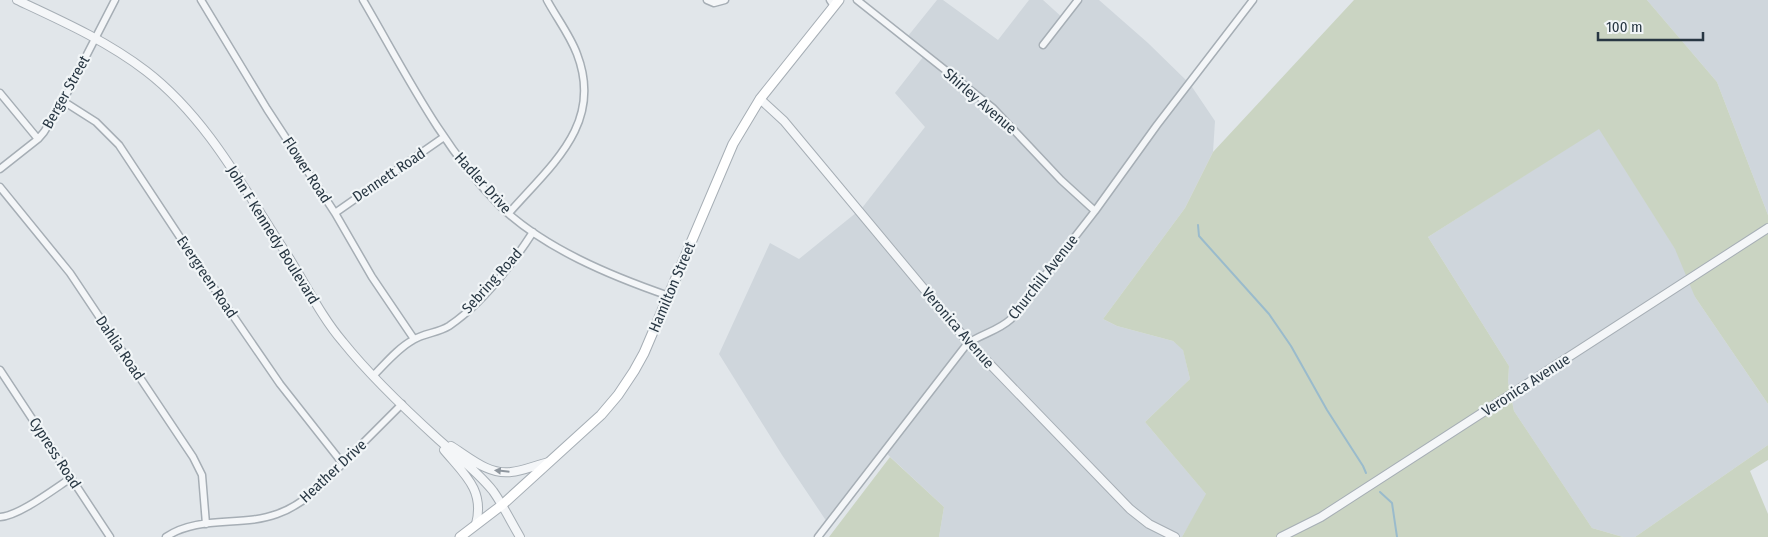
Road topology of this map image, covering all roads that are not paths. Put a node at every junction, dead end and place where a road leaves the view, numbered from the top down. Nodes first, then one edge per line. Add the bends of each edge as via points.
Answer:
1 (17, 0) edge
2 (115, 0) edge
3 (201, 0) edge
4 (363, 0) edge
5 (547, 0) edge
6 (706, 0) edge
7 (725, 0) edge
8 (857, 0) edge
9 (1078, 0) edge
10 (1253, 0) edge
11 (834, 2) edge
12 (96, 38) junction
13 (1043, 45) dead end
14 (0, 93) edge
15 (760, 99) junction
16 (63, 101) junction
17 (444, 137) junction
18 (38, 139) junction
19 (0, 169) edge
20 (0, 187) edge
21 (1096, 211) junction
22 (335, 213) junction
23 (509, 213) junction
24 (1768, 228) edge
25 (533, 232) junction
26 (669, 296) junction
27 (414, 339) junction
28 (970, 343) junction
29 (0, 370) edge
30 (373, 376) junction
31 (402, 404) junction
32 (429, 430) junction
33 (549, 462) junction
34 (343, 464) junction
35 (71, 478) junction
36 (502, 505) junction
37 (0, 517) edge
38 (206, 524) junction
39 (476, 524) junction
40 (110, 537) edge
41 (166, 537) edge
42 (460, 537) edge
43 (520, 537) edge
44 (818, 537) edge
45 (1175, 537) edge
46 (1280, 537) edge

1 - 12 street, John F Kennedy Boulevard
2 - 12 street, Berger Street
3 - 22 street, Flower Road
4 - 17 street, Hadler Drive
5 - 23 street via 580,64 582,113 567,147
6 - 7 street via 714,3
8 - 21 street, Shirley Avenue via 993,108 1061,180
9 - 13 street
10 - 21 street, Churchill Avenue
11 - 15 main road, Hamilton Street
12 - 16 street, Berger Street
12 - 30 street, John F Kennedy Boulevard via 146,70 201,125 342,342
14 - 18 street
15 - 26 main road, Hamilton Street via 729,152
15 - 28 street, Veronica Avenue via 784,121
16 - 18 street, Berger Street
16 - 34 street, Evergreen Road via 96,122 119,145 274,376
17 - 22 street, Dennett Road
17 - 23 street, Hadler Drive via 480,183
18 - 19 street, Berger Street
20 - 38 street, Dahlia Road via 70,274 192,457 202,475
21 - 28 street, Churchill Avenue via 1011,319 1004,326
22 - 27 street, Flower Road via 372,277
23 - 25 street, Hadler Drive
24 - 46 street, Veronica Avenue via 1321,517
25 - 26 street, Hadler Drive via 592,265
25 - 27 street, Sebring Road via 506,270 457,320
26 - 33 main road, Hamilton Street via 637,365 618,395 601,415
27 - 30 street, Sebring Road
28 - 44 street, Churchill Avenue
28 - 45 street, Veronica Avenue via 1130,509 1149,524
29 - 35 street, Cypress Road
30 - 31 street, John F Kennedy Boulevard
31 - 32 street, John F Kennedy Boulevard
31 - 34 street, Heather Drive
33 -> 32 street via 512,472 498,472 482,466
32 - 36 street, John F Kennedy Boulevard via 482,479
32 - 39 street via 475,489 479,502
33 - 36 main road, Hamilton Street
34 - 38 street, Heather Drive via 296,506 284,512
35 - 37 street via 19,511
35 - 40 street, Cypress Road
36 - 39 main road, Hamilton Street
36 - 43 street, John F Kennedy Boulevard
38 - 41 street, Heather Drive
39 - 42 main road, Hamilton Street

